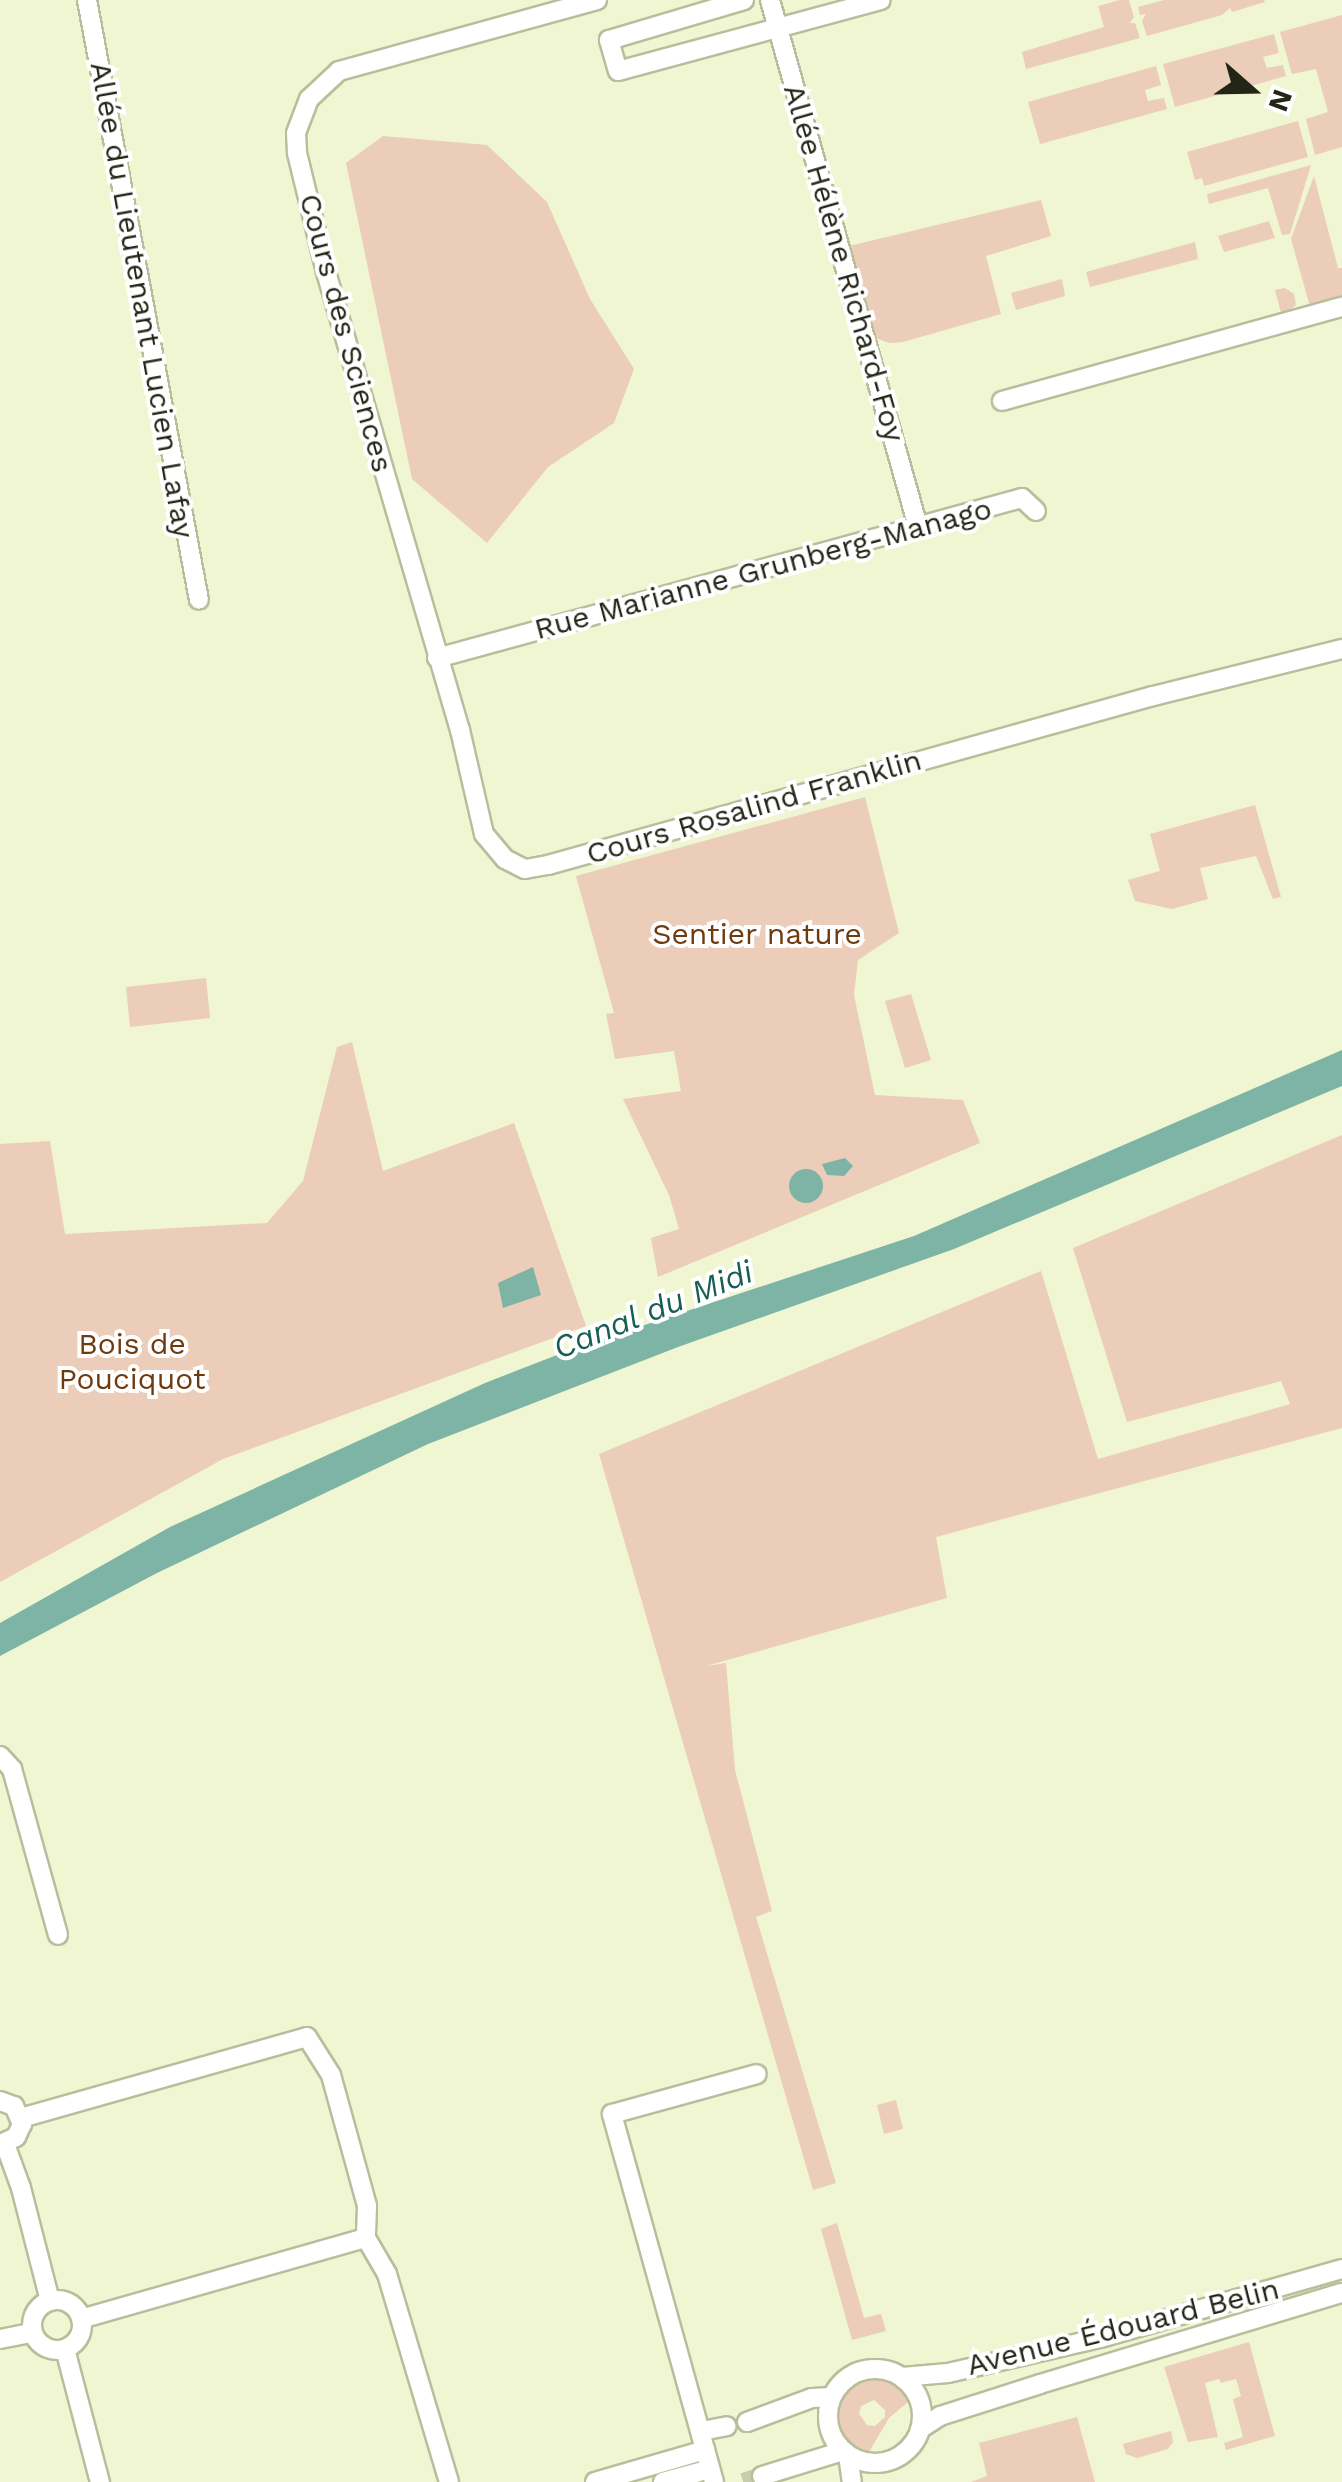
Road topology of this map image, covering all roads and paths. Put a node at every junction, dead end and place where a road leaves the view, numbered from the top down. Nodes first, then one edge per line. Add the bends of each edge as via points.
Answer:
1 (86, 0) edge
2 (597, 0) edge
3 (744, 0) edge
4 (770, 0) edge
5 (881, 0) edge
6 (778, 26) junction
7 (1342, 307) edge
8 (1002, 401) dead end
9 (1036, 511) dead end
10 (918, 526) junction
11 (199, 600) dead end
12 (1342, 649) edge
13 (437, 658) junction
14 (505, 859) joint
15 (0, 1756) edge
16 (58, 1935) dead end
17 (757, 2074) dead end
18 (0, 2100) edge
19 (21, 2118) junction
20 (2, 2144) edge
21 (366, 2238) junction
22 (1342, 2269) edge
23 (1342, 2294) edge
24 (50, 2301) junction
25 (81, 2319) junction
26 (32, 2332) junction
27 (0, 2338) edge
28 (64, 2349) junction
29 (902, 2377) junction
30 (831, 2398) junction
31 (747, 2422) dead end
32 (727, 2426) dead end
33 (920, 2428) junction
34 (702, 2431) junction
35 (845, 2453) junction
36 (900, 2456) junction
37 (710, 2467) edge
38 (762, 2476) dead end
39 (100, 2482) edge
40 (449, 2482) edge
41 (595, 2482) edge
42 (662, 2482) edge
43 (852, 2482) edge
44 (888, 2482) edge

1 - 11 street, Allée du Lieutenant Lucien Lafay
2 - 13 street, Cours des Sciences via 340,71 309,99 296,133 326,272
3 - 6 street via 610,40 618,71
4 - 6 street, Allée Hélène Richard-Foy
5 - 6 street
6 - 10 street, Allée Hélène Richard-Foy
7 - 8 street
9 - 10 street, Rue Marianne Grunberg-Manago via 1022,498
10 - 13 street, Rue Marianne Grunberg-Manago
12 - 14 street, Cours Rosalind Franklin via 548,865 525,869
13 - 14 street, Cours des Sciences via 486,840
15 - 16 street via 12,1769
17 - 34 street via 612,2114
18 - 19 street
19 - 20 street via 16,2137
19 - 21 street via 307,2037 330,2075 367,2206
20 - 24 street via 21,2188
21 - 25 street
21 - 40 street via 387,2274
22 - 29 street, Avenue Édouard Belin via 1100,2338
23 - 33 street, Avenue Édouard Belin via 1040,2384
24 - 25 street via 66,2302
24 - 26 street via 36,2310
25 - 28 street via 76,2340
26 - 27 street
26 - 28 street via 49,2349
28 - 39 street
29 - 30 street via 880,2368 856,2372
29 - 33 street via 921,2404
30 - 31 street via 812,2398
30 - 35 street via 828,2426
32 - 34 street
33 - 36 street
34 - 37 street
35 - 36 street via 874,2463
35 - 38 street
35 - 43 street
36 - 44 street
37 - 41 street
37 - 42 street

